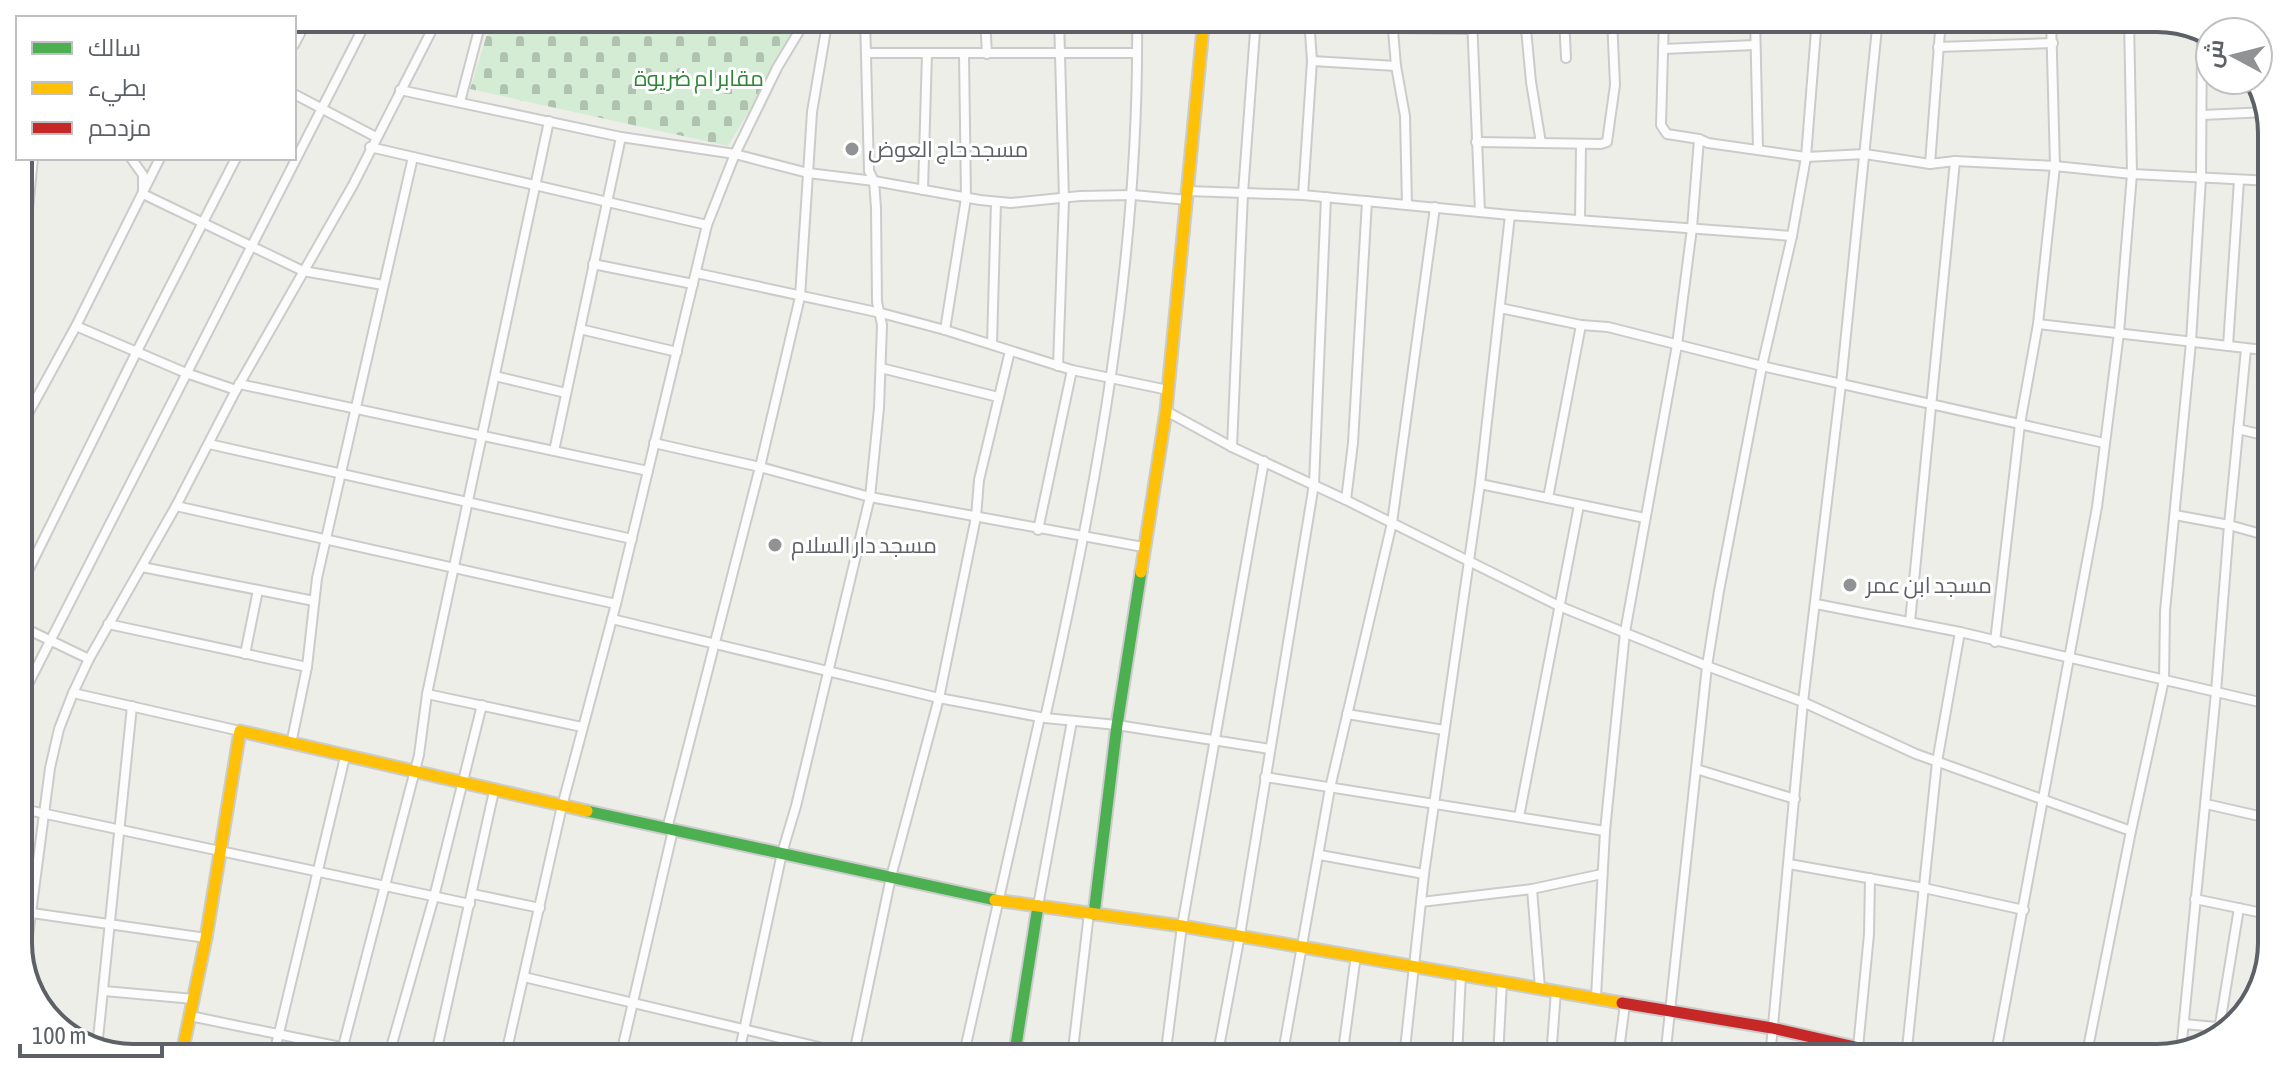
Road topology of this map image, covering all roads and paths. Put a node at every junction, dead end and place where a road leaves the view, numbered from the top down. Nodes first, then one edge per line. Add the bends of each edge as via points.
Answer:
1 (361, 32) edge
2 (431, 32) edge
3 (478, 32) edge
4 (799, 32) edge
5 (826, 32) edge
6 (865, 32) edge
7 (986, 32) edge
8 (1059, 32) edge
9 (1137, 32) edge
10 (1203, 32) edge
11 (1255, 32) edge
12 (1310, 32) edge
13 (1392, 32) edge
14 (1473, 32) edge
15 (1526, 32) edge
16 (1565, 32) edge
17 (1613, 32) edge
18 (1664, 32) edge
19 (1755, 32) edge
20 (1816, 32) edge
21 (1877, 32) edge
22 (1940, 32) edge
23 (2052, 32) edge
24 (2129, 32) edge
25 (2053, 43) junction
26 (1755, 45) junction
27 (1938, 47) junction
28 (1663, 49) junction
29 (866, 53) junction
30 (927, 53) junction
31 (1137, 53) junction
32 (964, 54) junction
33 (987, 54) junction
34 (1060, 55) junction
35 (1566, 58) dead end
36 (1312, 61) junction
37 (1396, 66) junction
38 (400, 90) junction
39 (296, 95) edge
40 (2202, 96) edge
41 (460, 102) junction
42 (323, 109) junction
43 (2256, 113) edge
44 (2202, 115) junction
45 (549, 121) junction
46 (376, 137) junction
47 (621, 137) junction
48 (1699, 139) junction
49 (1476, 142) junction
50 (1541, 143) junction
51 (1581, 144) junction
52 (370, 147) junction
53 (1758, 149) junction
54 (735, 154) junction
55 (1865, 154) junction
56 (413, 157) junction
57 (1806, 157) junction
58 (132, 160) edge
59 (159, 160) edge
60 (235, 160) edge
61 (1955, 161) junction
62 (1930, 164) junction
63 (2055, 166) junction
64 (808, 173) junction
65 (2132, 174) junction
66 (2201, 178) junction
67 (2239, 180) junction
68 (874, 181) junction
69 (2258, 181) edge
70 (536, 186) junction
71 (923, 190) junction
72 (1243, 193) junction
73 (143, 194) junction
74 (1133, 195) junction
75 (1303, 195) junction
76 (1188, 196) junction
77 (1326, 197) junction
78 (966, 198) junction
79 (1064, 199) junction
80 (1367, 201) junction
81 (607, 202) junction
82 (996, 202) junction
83 (1407, 205) junction
84 (1435, 207) junction
85 (1480, 212) junction
86 (1510, 215) junction
87 (1580, 220) junction
88 (204, 222) junction
89 (707, 225) junction
90 (1692, 228) junction
91 (1792, 236) junction
92 (253, 246) junction
93 (593, 264) junction
94 (303, 271) junction
95 (696, 273) junction
96 (693, 284) junction
97 (383, 285) junction
98 (800, 297) junction
99 (1500, 308) junction
100 (881, 313) junction
101 (2038, 324) junction
102 (1581, 325) junction
103 (76, 326) junction
104 (580, 329) junction
105 (945, 330) junction
106 (2119, 333) junction
107 (2191, 342) junction
108 (992, 344) junction
109 (1677, 345) junction
110 (2228, 346) junction
111 (2246, 349) junction
112 (2258, 350) edge
113 (137, 351) junction
114 (1010, 351) junction
115 (677, 352) junction
116 (1058, 366) junction
117 (1762, 366) junction
118 (881, 368) junction
119 (1072, 370) junction
120 (186, 373) junction
121 (495, 376) junction
122 (1113, 377) junction
123 (1841, 384) junction
124 (237, 387) junction
125 (1168, 390) junction
126 (566, 393) junction
127 (998, 397) junction
128 (1931, 404) junction
129 (32, 406) edge
130 (357, 409) junction
131 (1166, 411) junction
132 (2020, 424) junction
133 (2238, 429) junction
134 (2258, 434) edge
135 (482, 436) junction
136 (654, 443) junction
137 (2104, 443) junction
138 (209, 444) junction
139 (1232, 447) junction
140 (554, 451) junction
141 (1264, 461) junction
142 (760, 467) junction
143 (648, 471) junction
144 (342, 473) junction
145 (1314, 484) junction
146 (1480, 484) junction
147 (870, 497) junction
148 (1548, 498) junction
149 (1346, 500) junction
150 (468, 502) junction
151 (1579, 505) junction
152 (176, 506) junction
153 (2175, 515) junction
154 (976, 517) junction
155 (1645, 518) junction
156 (1392, 523) junction
157 (2229, 525) junction
158 (1038, 530) junction
159 (2258, 533) edge
160 (326, 538) junction
161 (1084, 538) junction
162 (632, 539) junction
163 (1143, 547) junction
164 (1469, 561) junction
165 (32, 563) edge
166 (454, 566) junction
167 (142, 567) junction
168 (258, 590) junction
169 (314, 601) junction
170 (616, 604) junction
171 (1816, 604) junction
172 (1559, 606) junction
173 (612, 619) junction
174 (1910, 622) junction
175 (108, 624) junction
176 (32, 632) edge
177 (1625, 632) junction
178 (1960, 632) junction
179 (50, 640) junction
180 (1995, 642) junction
181 (715, 645) junction
182 (245, 654) junction
183 (2071, 658) junction
184 (89, 659) junction
185 (1707, 666) junction
186 (307, 667) junction
187 (826, 672) junction
188 (32, 676) edge
189 (2164, 680) junction
190 (2216, 692) junction
191 (73, 693) junction
192 (427, 694) junction
193 (939, 698) junction
194 (1803, 702) junction
195 (2258, 702) edge
196 (482, 705) junction
197 (132, 706) junction
198 (1347, 714) junction
199 (1042, 718) junction
200 (1072, 721) junction
201 (1117, 725) junction
202 (582, 727) junction
203 (1444, 730) junction
204 (240, 731) junction
205 (1214, 739) junction
206 (291, 744) junction
207 (1270, 749) junction
208 (345, 757) junction
209 (1937, 762) junction
210 (1696, 769) junction
211 (414, 772) junction
212 (1265, 777) junction
213 (463, 784) junction
214 (1330, 788) junction
215 (494, 791) junction
216 (1795, 799) junction
217 (2045, 799) junction
218 (1433, 803) junction
219 (2206, 804) junction
220 (562, 806) junction
221 (32, 811) edge
222 (43, 813) junction
223 (2258, 816) edge
224 (1519, 817) junction
225 (120, 829) junction
226 (670, 830) junction
227 (1605, 831) junction
228 (2131, 831) junction
229 (221, 850) junction
230 (782, 853) junction
231 (1320, 855) junction
232 (1789, 864) junction
233 (318, 873) junction
234 (1424, 874) junction
235 (1602, 874) junction
236 (891, 877) junction
237 (1870, 878) junction
238 (385, 887) junction
239 (1924, 888) junction
240 (1532, 889) junction
241 (473, 894) junction
242 (32, 897) edge
243 (434, 897) junction
244 (2195, 899) junction
245 (997, 900) junction
246 (1421, 902) junction
247 (470, 904) junction
248 (1038, 906) junction
249 (540, 908) junction
250 (2239, 908) junction
251 (2024, 910) junction
252 (32, 912) edge
253 (2258, 912) edge
254 (1091, 914) junction
255 (110, 922) junction
256 (1182, 926) junction
257 (1240, 935) junction
258 (206, 938) junction
259 (1304, 946) junction
260 (1356, 955) junction
261 (1413, 965) junction
262 (1461, 973) junction
263 (524, 977) junction
264 (1502, 981) junction
265 (1540, 988) junction
266 (104, 991) junction
267 (1556, 991) junction
268 (1596, 997) junction
269 (194, 999) junction
270 (633, 1004) junction
271 (1625, 1004) junction
272 (1668, 1012) junction
273 (190, 1016) junction
274 (2221, 1020) edge
275 (2184, 1024) junction
276 (2213, 1027) edge
277 (1772, 1028) junction
278 (745, 1029) junction
279 (279, 1034) junction
280 (98, 1037) edge
281 (2182, 1041) edge
282 (184, 1044) edge
283 (276, 1044) edge
284 (328, 1044) edge
285 (344, 1044) edge
286 (394, 1044) edge
287 (438, 1044) edge
288 (508, 1044) edge
289 (623, 1044) edge
290 (741, 1044) edge
291 (805, 1044) edge
292 (856, 1044) edge
293 (966, 1044) edge
294 (1016, 1044) edge
295 (1074, 1044) edge
296 (1167, 1044) edge
297 (1220, 1044) edge
298 (1285, 1044) edge
299 (1344, 1044) edge
300 (1405, 1044) edge
301 (1458, 1044) edge
302 (1499, 1044) edge
303 (1552, 1044) edge
304 (1620, 1044) edge
305 (1666, 1044) edge
306 (1771, 1044) edge
307 (1827, 1044) edge
308 (1859, 1044) edge
309 (1906, 1044) edge
310 (1998, 1044) edge
311 (2089, 1044) edge

1 - 42 street
2 - 38 street
3 - 41 street
4 - 54 street
5 - 64 street
6 - 29 street
7 - 33 street
8 - 34 street
9 - 31 street
10 - 76 street
11 - 72 street
12 - 36 street
13 - 37 street
14 - 49 street
15 - 50 street
16 - 35 street
17 - 51 street via 1615,85 1609,136 1601,144
18 - 28 street
19 - 26 street
20 - 57 street
21 - 55 street
22 - 27 street
23 - 25 street
24 - 65 street
25 - 27 street
25 - 63 street
26 - 28 street
26 - 53 street
27 - 62 street
28 - 48 street via 1661,125 1667,134
29 - 30 street
29 - 68 street via 869,171
30 - 32 street
30 - 71 street
31 - 34 street
31 - 74 street
32 - 33 street
32 - 78 street
33 - 34 street
34 - 79 street
36 - 37 street
36 - 75 street
37 - 83 street via 1405,116
38 - 41 street
38 - 46 street
39 - 42 street
40 - 44 street
41 - 45 street
42 - 46 street
42 - 92 street
43 - 44 street
44 - 66 street
45 - 47 street
45 - 70 street
46 - 52 street
47 - 54 street
47 - 81 street
48 - 53 street
48 - 90 street
49 - 50 street
49 - 85 street
50 - 51 street
51 - 87 street
52 - 56 street
52 - 94 street
53 - 57 street
54 - 64 street
54 - 89 street
55 - 57 street
55 - 62 street
55 - 123 street
56 - 70 street
56 - 97 street
57 - 91 street
58 - 73 street via 143,175
59 - 73 street
60 - 88 street
61 - 62 street
61 - 63 street
61 - 128 street
63 - 65 street
63 - 101 street
64 - 68 street
64 - 98 street
65 - 66 street
65 - 106 street
66 - 67 street
66 - 107 street
67 - 69 street
67 - 110 street
68 - 71 street
68 - 100 street via 876,296
70 - 81 street
70 - 121 street
71 - 78 street
72 - 75 street
72 - 76 street
72 - 139 street
73 - 88 street
73 - 103 street
74 - 76 street
74 - 79 street
74 - 122 street
75 - 77 street
76 - 125 street
77 - 80 street
77 - 145 street
78 - 82 street
78 - 105 street
79 - 82 street
79 - 116 street
80 - 83 street
80 - 149 street
81 - 89 street
81 - 93 street
82 - 108 street
83 - 84 street
84 - 85 street
84 - 156 street
85 - 86 street
86 - 87 street
86 - 99 street
87 - 90 street
88 - 92 street
88 - 113 street
89 - 95 street
90 - 91 street
90 - 109 street
91 - 117 street
92 - 94 street
92 - 120 street
93 - 96 street
93 - 104 street
94 - 97 street
94 - 124 street
95 - 96 street
95 - 98 street
96 - 115 street
97 - 130 street
98 - 100 street
98 - 142 street
99 - 102 street
99 - 146 street
100 - 105 street
100 - 118 street
101 - 106 street
101 - 132 street
102 - 109 street
102 - 148 street
103 - 113 street
103 - 129 street
104 - 115 street
104 - 126 street
105 - 108 street
106 - 107 street
106 - 137 street
107 - 110 street
107 - 153 street
108 - 114 street
109 - 117 street
109 - 155 street
110 - 111 street
111 - 112 street
111 - 133 street
113 - 120 street
113 - 165 street
114 - 116 street
114 - 127 street
115 - 136 street
116 - 119 street
117 - 123 street
117 - 185 street
118 - 127 street
118 - 147 street
119 - 122 street
119 - 158 street
120 - 124 street
120 - 179 street
121 - 126 street
121 - 135 street
122 - 125 street
122 - 161 street
123 - 128 street
123 - 171 street
124 - 130 street
124 - 138 street
125 - 131 street
126 - 140 street
127 - 154 street
128 - 132 street
128 - 174 street
130 - 135 street
130 - 144 street
131 - 139 street
131 - 163 street
132 - 137 street
132 - 180 street
133 - 134 street
133 - 157 street
135 - 140 street
135 - 150 street
136 - 142 street
136 - 143 street
137 - 183 street
138 - 144 street
138 - 152 street
139 - 141 street
140 - 143 street
141 - 145 street
141 - 205 street
142 - 147 street
142 - 181 street
143 - 162 street
144 - 150 street
144 - 160 street
145 - 149 street
145 - 207 street
146 - 148 street
146 - 164 street
147 - 154 street
147 - 187 street
148 - 151 street
149 - 156 street
150 - 162 street
150 - 166 street
151 - 155 street
151 - 172 street
152 - 160 street
152 - 167 street
153 - 157 street
153 - 189 street
154 - 158 street
154 - 193 street
155 - 177 street
156 - 164 street
156 - 198 street
157 - 159 street
157 - 190 street
158 - 161 street
160 - 166 street
160 - 169 street
161 - 163 street
161 - 199 street
162 - 170 street
163 - 201 street
164 - 172 street
164 - 203 street
166 - 170 street
166 - 192 street
167 - 168 street
167 - 175 street
168 - 169 street
168 - 182 street
169 - 186 street
170 - 173 street
171 - 174 street
171 - 194 street
172 - 177 street
172 - 224 street
173 - 181 street
173 - 202 street
174 - 178 street
175 - 182 street
175 - 184 street
176 - 179 street
177 - 185 street
177 - 227 street
178 - 180 street
178 - 209 street
179 - 184 street
179 - 188 street
180 - 183 street
181 - 187 street
181 - 226 street
182 - 186 street
183 - 189 street
183 - 217 street
184 - 191 street
185 - 194 street
185 - 210 street
186 - 206 street
187 - 193 street
187 - 230 street
189 - 190 street
189 - 228 street
190 - 195 street
190 - 219 street
191 - 197 street
191 - 222 street via 59,729
192 - 196 street
192 - 211 street
193 - 199 street
193 - 236 street
194 - 209 street
194 - 216 street
196 - 202 street
196 - 213 street
197 - 204 street
197 - 225 street
198 - 203 street
198 - 214 street
199 - 200 street
199 - 245 street
200 - 201 street
200 - 248 street
201 - 205 street
201 - 254 street
202 - 220 street
203 - 218 street
204 - 206 street
204 - 229 street
205 - 207 street
205 - 256 street
206 - 208 street
207 - 212 street
208 - 211 street
208 - 233 street
209 - 217 street
209 - 239 street
210 - 216 street
210 - 272 street
211 - 213 street
211 - 238 street
212 - 214 street
212 - 257 street
213 - 215 street
213 - 243 street
214 - 218 street
214 - 231 street
215 - 220 street
215 - 241 street
216 - 232 street
217 - 228 street
217 - 251 street
218 - 224 street
218 - 234 street
219 - 223 street
219 - 244 street
220 - 226 street
220 - 249 street
221 - 222 street
222 - 225 street
222 - 242 street
224 - 227 street
225 - 229 street
225 - 255 street
226 - 230 street
226 - 270 street
227 - 235 street
228 - 311 street
229 - 233 street
229 - 258 street
230 - 236 street
230 - 278 street
231 - 234 street
231 - 259 street
232 - 237 street
232 - 277 street
233 - 238 street
233 - 279 street
234 - 246 street
235 - 240 street
235 - 268 street
236 - 245 street
236 - 292 street
237 - 239 street
237 - 308 street
238 - 243 street
238 - 285 street
239 - 251 street
239 - 309 street
240 - 246 street
240 - 265 street
241 - 247 street
241 - 249 street
243 - 247 street
243 - 286 street
244 - 250 street
244 - 275 street
245 - 248 street
245 - 293 street
246 - 261 street
247 - 287 street
248 - 254 street
248 - 294 street
249 - 263 street
250 - 253 street
250 - 274 street
251 - 310 street
252 - 255 street
254 - 256 street
254 - 295 street
255 - 258 street
255 - 266 street
256 - 257 street
256 - 296 street
257 - 259 street
257 - 297 street
258 - 269 street
259 - 260 street
259 - 298 street
260 - 261 street
260 - 299 street
261 - 262 street
261 - 300 street
262 - 264 street
262 - 301 street
263 - 270 street
263 - 288 street
264 - 265 street
264 - 302 street
265 - 267 street
266 - 269 street
266 - 280 street
267 - 268 street
267 - 303 street
268 - 271 street
269 - 273 street
270 - 278 street
270 - 289 street
271 - 272 street
271 - 304 street
272 - 277 street
272 - 305 street
273 - 279 street
273 - 282 street
275 - 276 street
275 - 281 street
277 - 306 street
277 - 307 street
278 - 290 street
278 - 291 street
279 - 283 street
279 - 284 street

